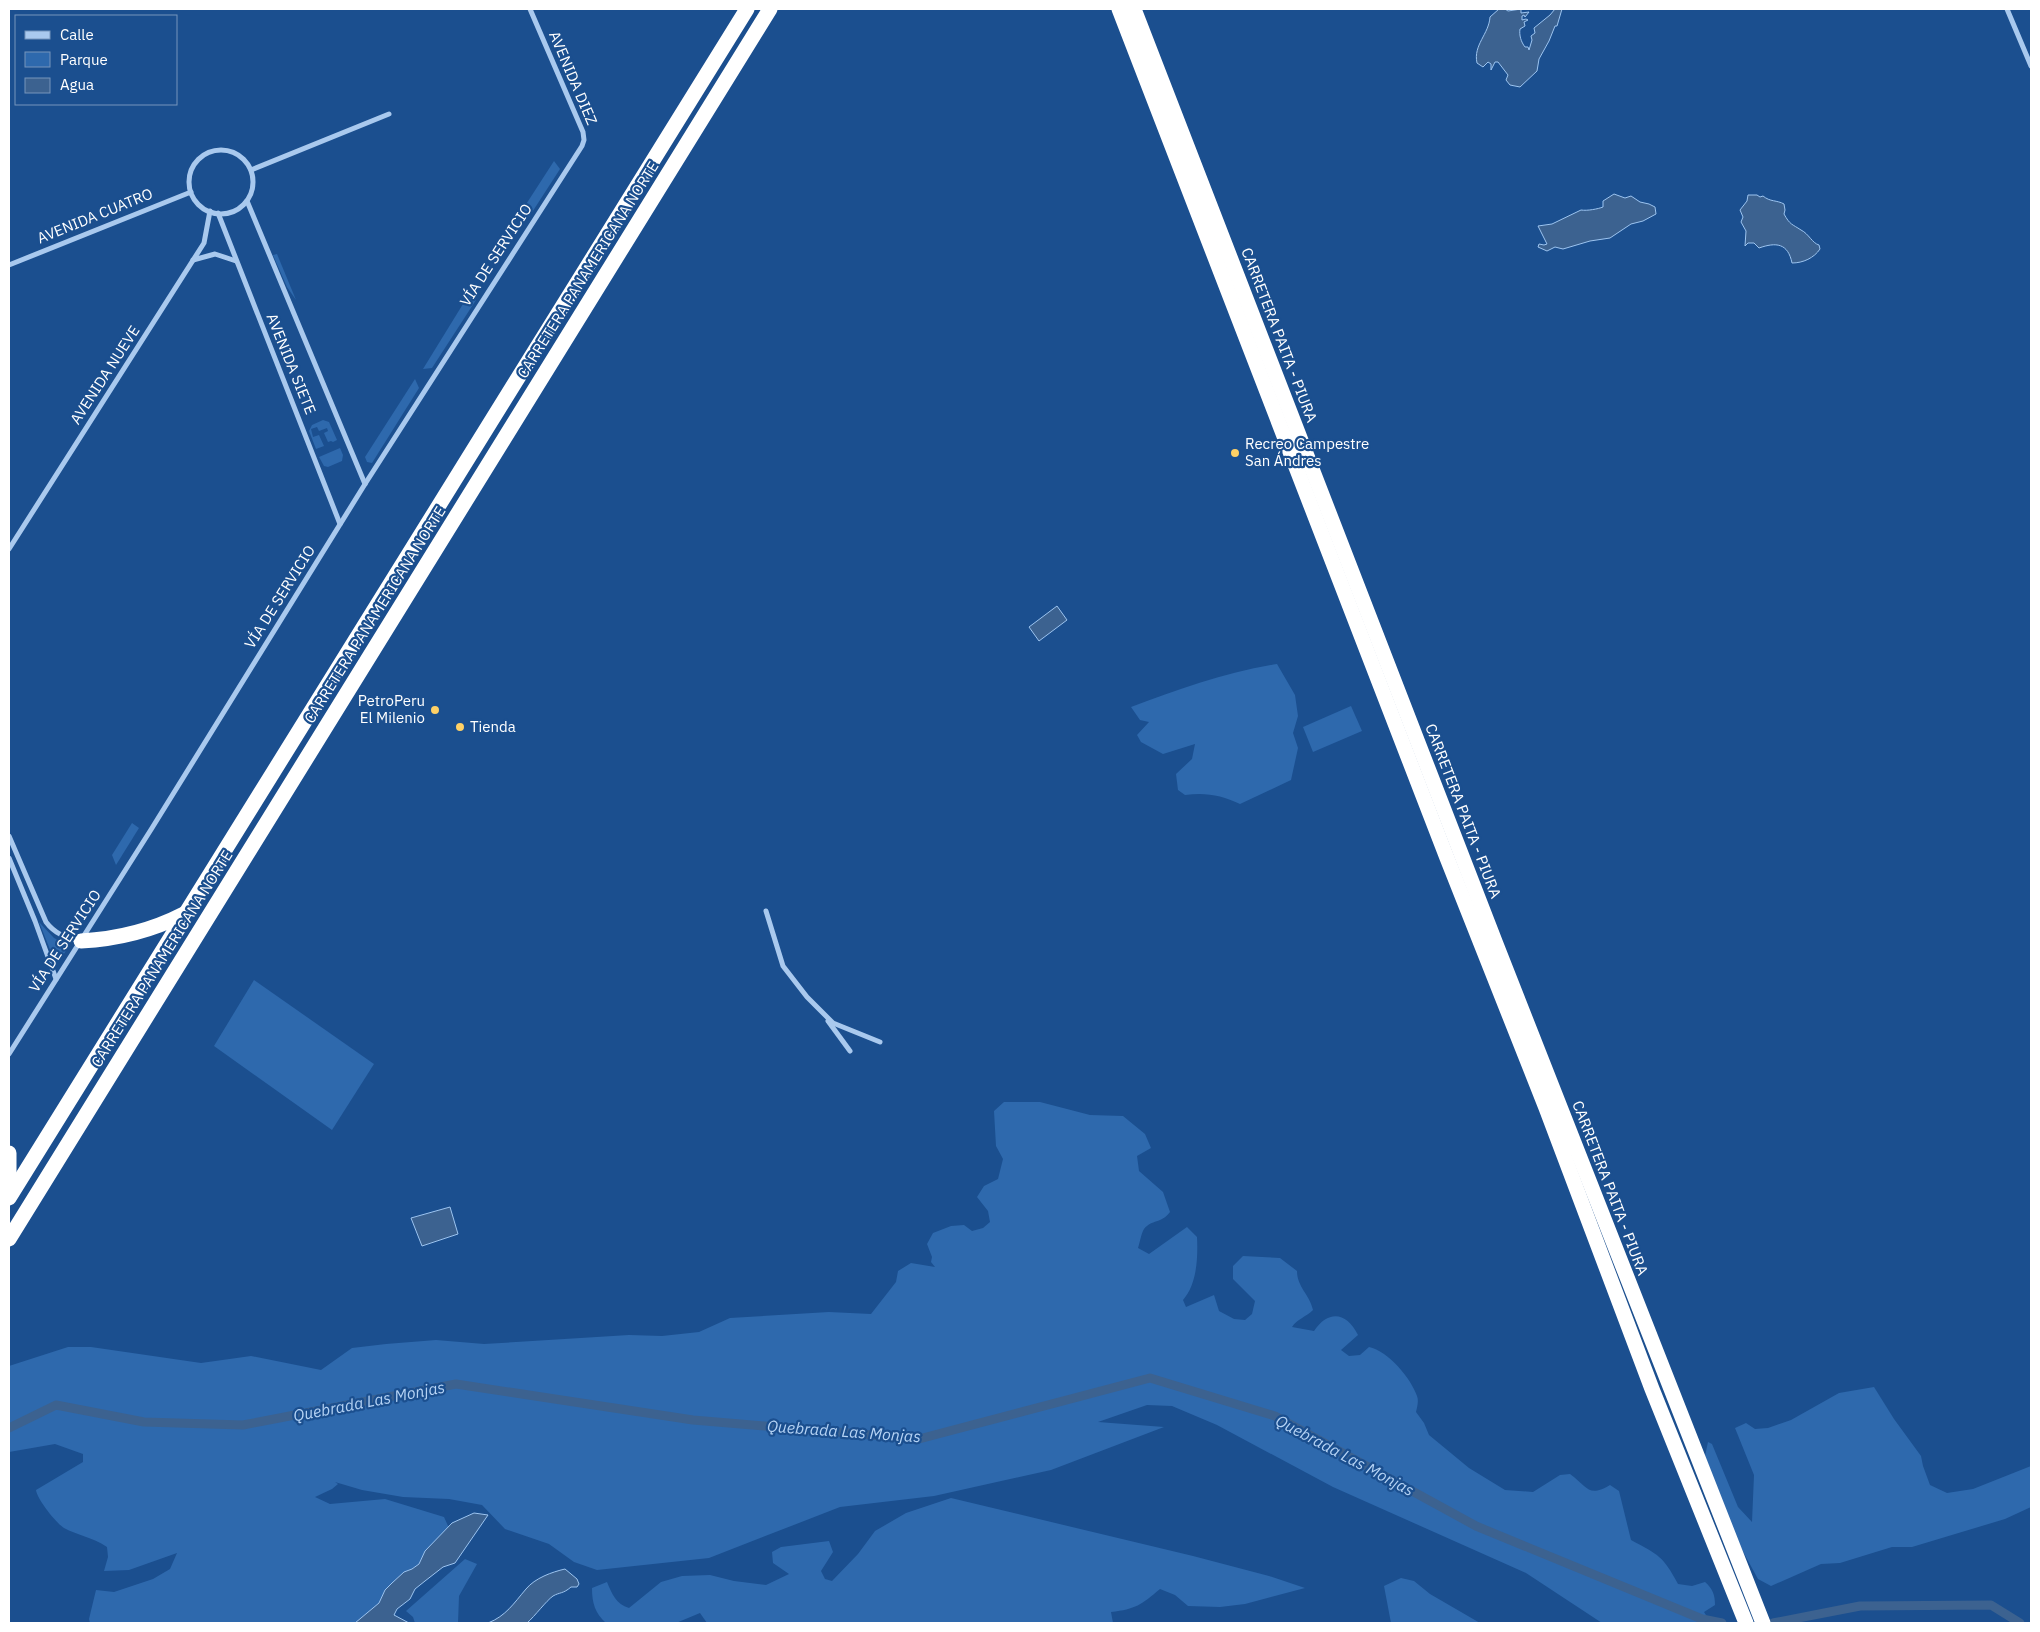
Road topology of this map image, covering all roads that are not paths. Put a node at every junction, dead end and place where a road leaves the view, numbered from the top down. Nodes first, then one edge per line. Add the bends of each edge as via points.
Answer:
1 (530, 9) edge
2 (747, 9) edge
3 (770, 9) edge
4 (1119, 9) edge
5 (1134, 9) edge
6 (2007, 9) edge
7 (2031, 66) edge
8 (389, 114) dead end
9 (576, 156) joint
10 (251, 170) junction
11 (191, 192) junction
12 (247, 201) junction
13 (210, 211) junction
14 (218, 213) junction
15 (193, 260) junction
16 (236, 260) junction
17 (9, 265) edge
18 (550, 325) junction
19 (568, 335) junction
20 (365, 484) junction
21 (340, 524) junction
22 (9, 549) edge
23 (253, 804) junction
24 (272, 815) junction
25 (9, 836) edge
26 (9, 858) edge
27 (766, 911) dead end
28 (186, 913) junction
29 (80, 941) junction
30 (56, 979) junction
31 (822, 1012) junction
32 (880, 1042) dead end
33 (850, 1050) dead end
34 (9, 1054) edge
35 (9, 1153) edge
36 (9, 1181) edge
37 (9, 1198) edge
38 (9, 1239) edge
39 (1761, 1618) edge
40 (1744, 1619) edge

1 - 9 street, AVENIDA DIEZ via 583,132 584,140
2 - 18 highway, CARRETERA PANAMERICANA NORTE
3 - 19 highway, CARRETERA PANAMERICANA NORTE
4 - 40 highway, CARRETERA PAITA - PIURA via 1652,1389
5 - 39 highway, CARRETERA PAITA - PIURA
6 - 7 street
8 - 10 street
9 - 20 street, VÍA DE SERVICIO
10 - 11 street via 234,152 210,152 193,168
10 - 12 street via 253,186
11 - 13 street via 198,203
11 - 17 street, AVENIDA CUATRO
12 - 14 street via 234,211
12 - 20 street, AVENIDA SIETE
13 - 14 street
13 - 15 street, AVENIDA NUEVE via 204,243
14 - 16 street, AVENIDA SIETE
15 - 16 street via 215,254
15 - 22 street, AVENIDA NUEVE
16 - 21 street, AVENIDA SIETE
18 - 19 highway
18 - 23 highway, CARRETERA PANAMERICANA NORTE
19 - 24 highway, CARRETERA PANAMERICANA NORTE
20 - 21 street, VÍA DE SERVICIO
21 - 29 street, VÍA DE SERVICIO
23 - 24 highway
23 - 28 highway, CARRETERA PANAMERICANA NORTE
24 - 38 highway, CARRETERA PANAMERICANA NORTE
25 - 29 street via 50,928 62,936
26 - 30 street
27 - 31 street via 783,966
28 - 29 highway via 130,935
28 - 37 highway, CARRETERA PANAMERICANA NORTE
29 - 30 street, VÍA DE SERVICIO
30 - 34 street, VÍA DE SERVICIO
31 - 32 street via 846,1029
31 - 33 street
35 - 36 highway

